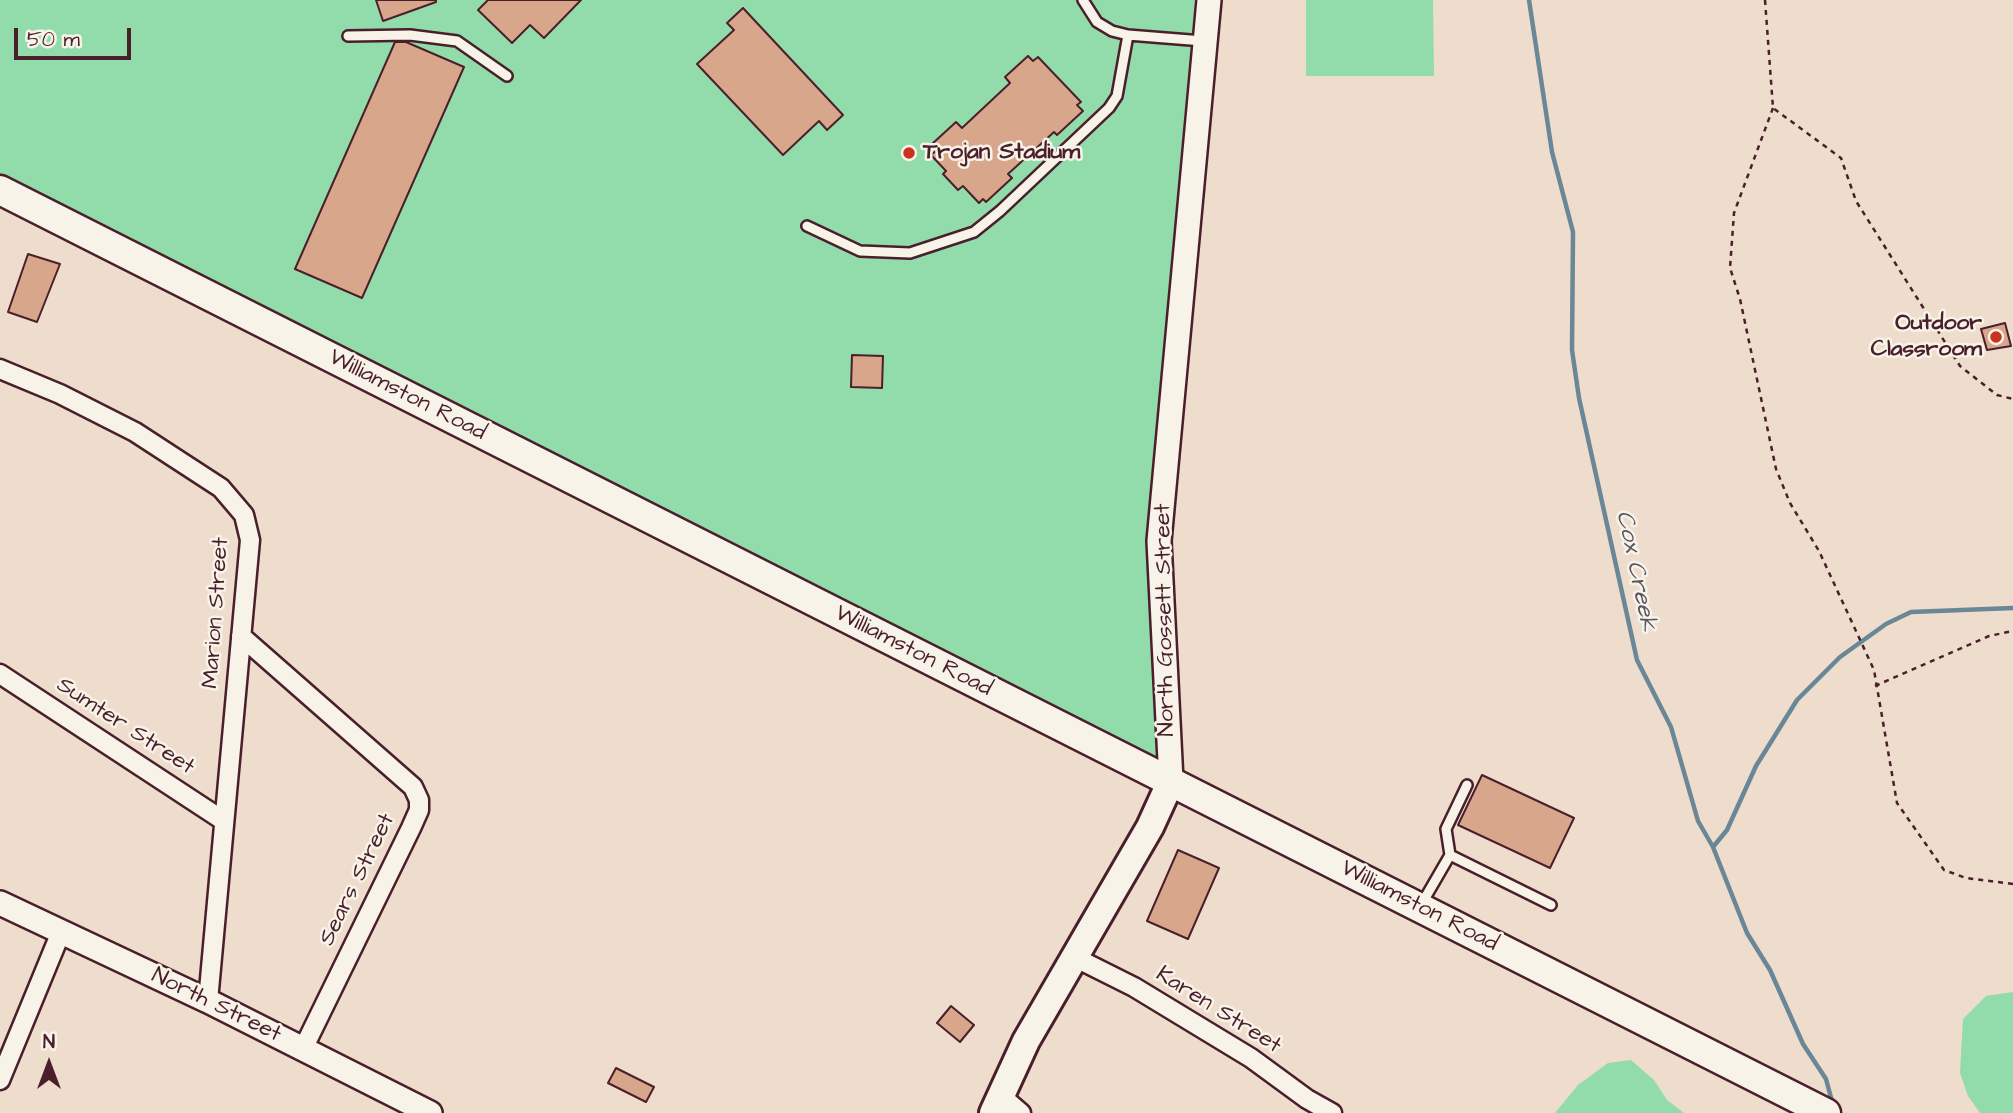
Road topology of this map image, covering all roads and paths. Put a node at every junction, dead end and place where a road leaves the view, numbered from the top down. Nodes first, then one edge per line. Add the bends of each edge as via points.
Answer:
1 (1083, 0) edge
2 (1209, 0) edge
3 (1765, 0) edge
4 (1128, 35) junction
5 (348, 36) dead end
6 (1204, 41) junction
7 (507, 76) dead end
8 (1773, 108) junction
9 (0, 190) edge
10 (807, 226) dead end
11 (0, 369) edge
12 (2013, 399) edge
13 (2013, 631) edge
14 (241, 636) junction
15 (0, 674) edge
16 (1875, 686) junction
17 (1171, 781) junction
18 (1467, 785) dead end
19 (224, 821) junction
20 (1450, 855) junction
21 (2013, 884) edge
22 (0, 903) edge
23 (1551, 905) dead end
24 (1420, 907) junction
25 (61, 932) junction
26 (1074, 957) junction
27 (208, 1001) junction
28 (303, 1049) junction
29 (0, 1080) edge
30 (996, 1104) edge
31 (1824, 1112) edge
32 (430, 1113) edge
33 (1021, 1113) edge
34 (1332, 1113) edge

1 - 4 lane via 1097,22
2 - 6 street, North Gossett Street
3 - 8 path
4 - 6 lane
4 - 10 lane via 1117,96 1108,108 974,232 910,253 882,254 860,251
5 - 7 lane via 410,35 457,41
6 - 17 street, North Gossett Street via 1159,541
8 - 12 path via 1841,158 1856,201 1960,366 1997,395
8 - 16 path via 1734,213 1730,268 1776,469 1849,615 1874,670
9 - 17 main road, Williamston Road
11 - 14 street, Marion Street via 135,432 220,488 244,514 250,540
13 - 16 path via 1989,636
14 - 19 street, Marion Street
14 - 28 street, Sears Street via 413,787 419,800 411,828
15 - 19 street, Sumter Street
16 - 21 path via 1897,803 1925,847 1944,870
17 - 24 main road, Williamston Road
17 - 26 main road, North Gossett Street via 1150,827
18 - 20 lane via 1446,829
19 - 27 street, Marion Street
20 - 23 lane
20 - 24 lane
22 - 25 street, North Street
24 - 31 main road, Williamston Road
25 - 27 street, North Street
25 - 29 street
26 - 30 main road, North Gossett Street
26 - 34 street, Karen Street via 1240,1051
27 - 28 street, North Street
28 - 32 street, North Street
30 - 33 street

